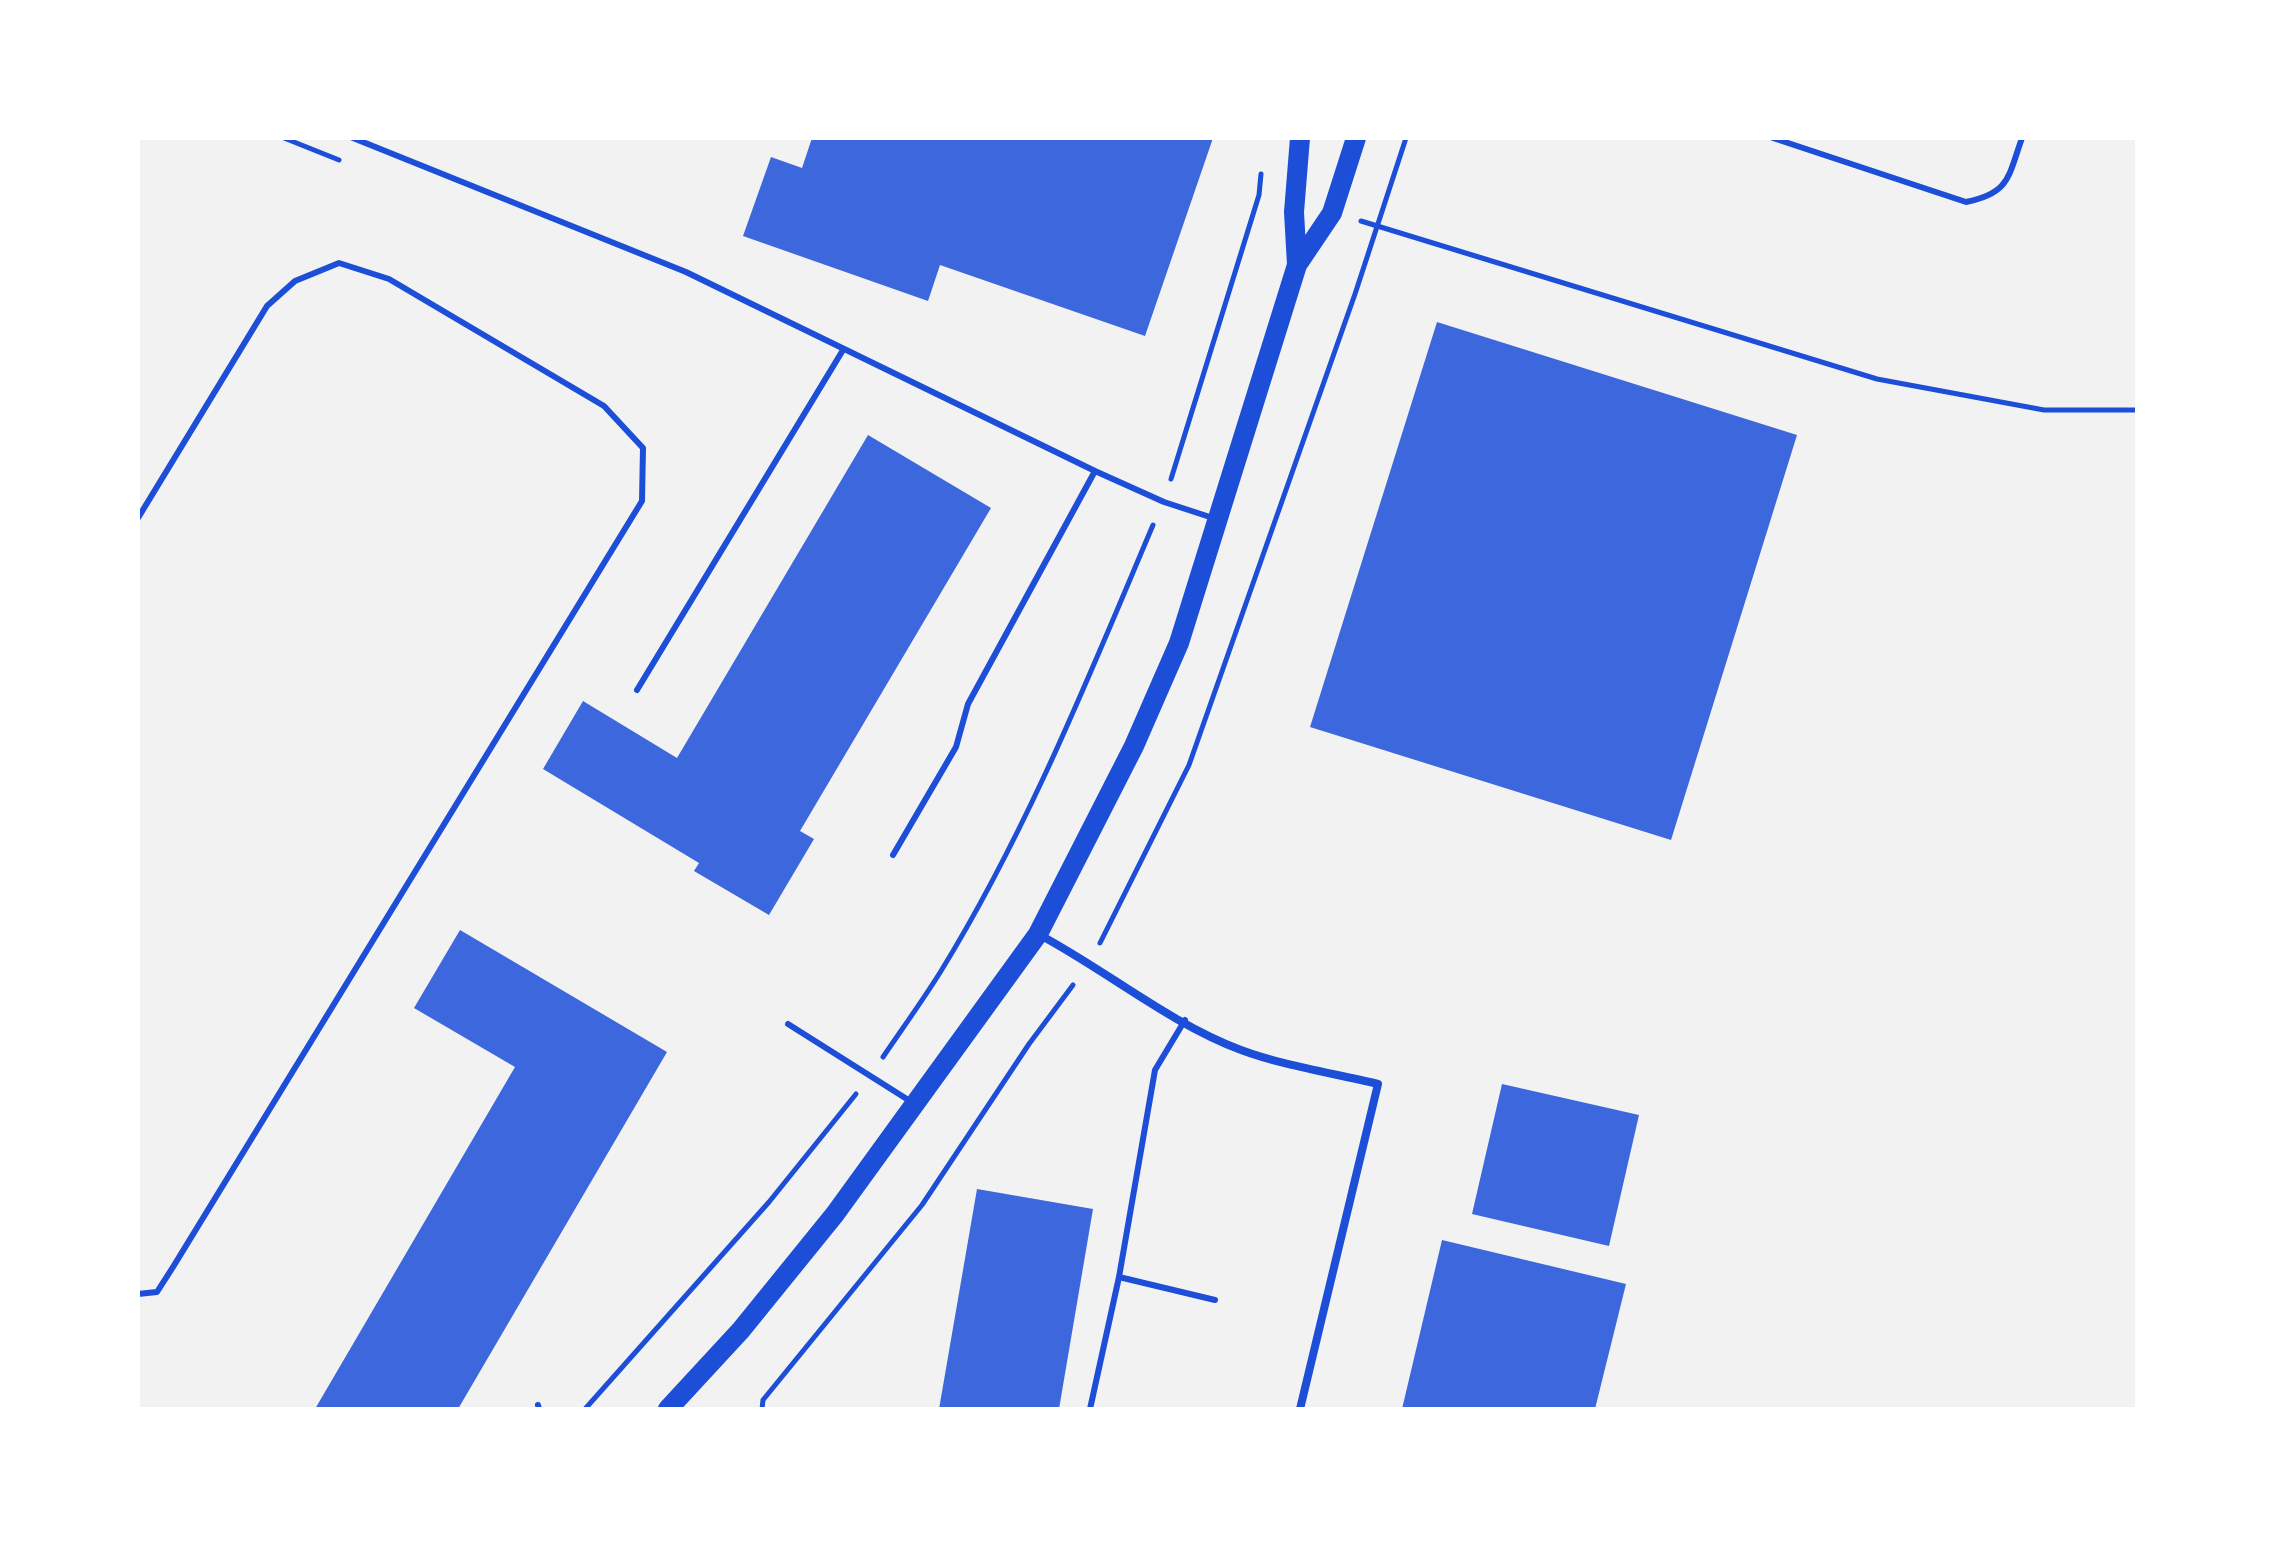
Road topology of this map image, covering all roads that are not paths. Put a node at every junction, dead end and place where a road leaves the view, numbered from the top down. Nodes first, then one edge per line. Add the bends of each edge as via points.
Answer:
1 (353, 138) edge
2 (1300, 138) edge
3 (1356, 138) edge
4 (1773, 138) edge
5 (2022, 138) edge
6 (1297, 265) junction
7 (843, 350) junction
8 (1095, 471) junction
9 (138, 518) edge
10 (1220, 520) junction
11 (637, 690) dead end
12 (893, 855) dead end
13 (1038, 934) junction
14 (1185, 1020) junction
15 (788, 1024) dead end
16 (917, 1105) junction
17 (1119, 1277) junction
18 (138, 1294) edge
19 (1215, 1300) dead end
20 (676, 1407) edge
21 (1090, 1409) edge
22 (1300, 1409) edge

1 - 7 lane via 686,272
2 - 6 main road via 1294,212
3 - 6 main road via 1332,213
4 - 5 lane via 1966,202 2005,187
6 - 10 main road
7 - 8 lane
7 - 11 lane
8 - 10 lane
8 - 12 lane via 968,704 956,747
9 - 18 lane via 267,306 295,281 339,263 389,279 604,406 643,448 642,501 173,1267 157,1292
10 - 13 main road via 1179,643 1134,746
13 - 14 street
13 - 16 main road
14 - 17 lane via 1155,1070
14 - 22 street via 1240,1049 1378,1084
15 - 16 lane
16 - 20 main road
17 - 19 lane
17 - 21 lane

